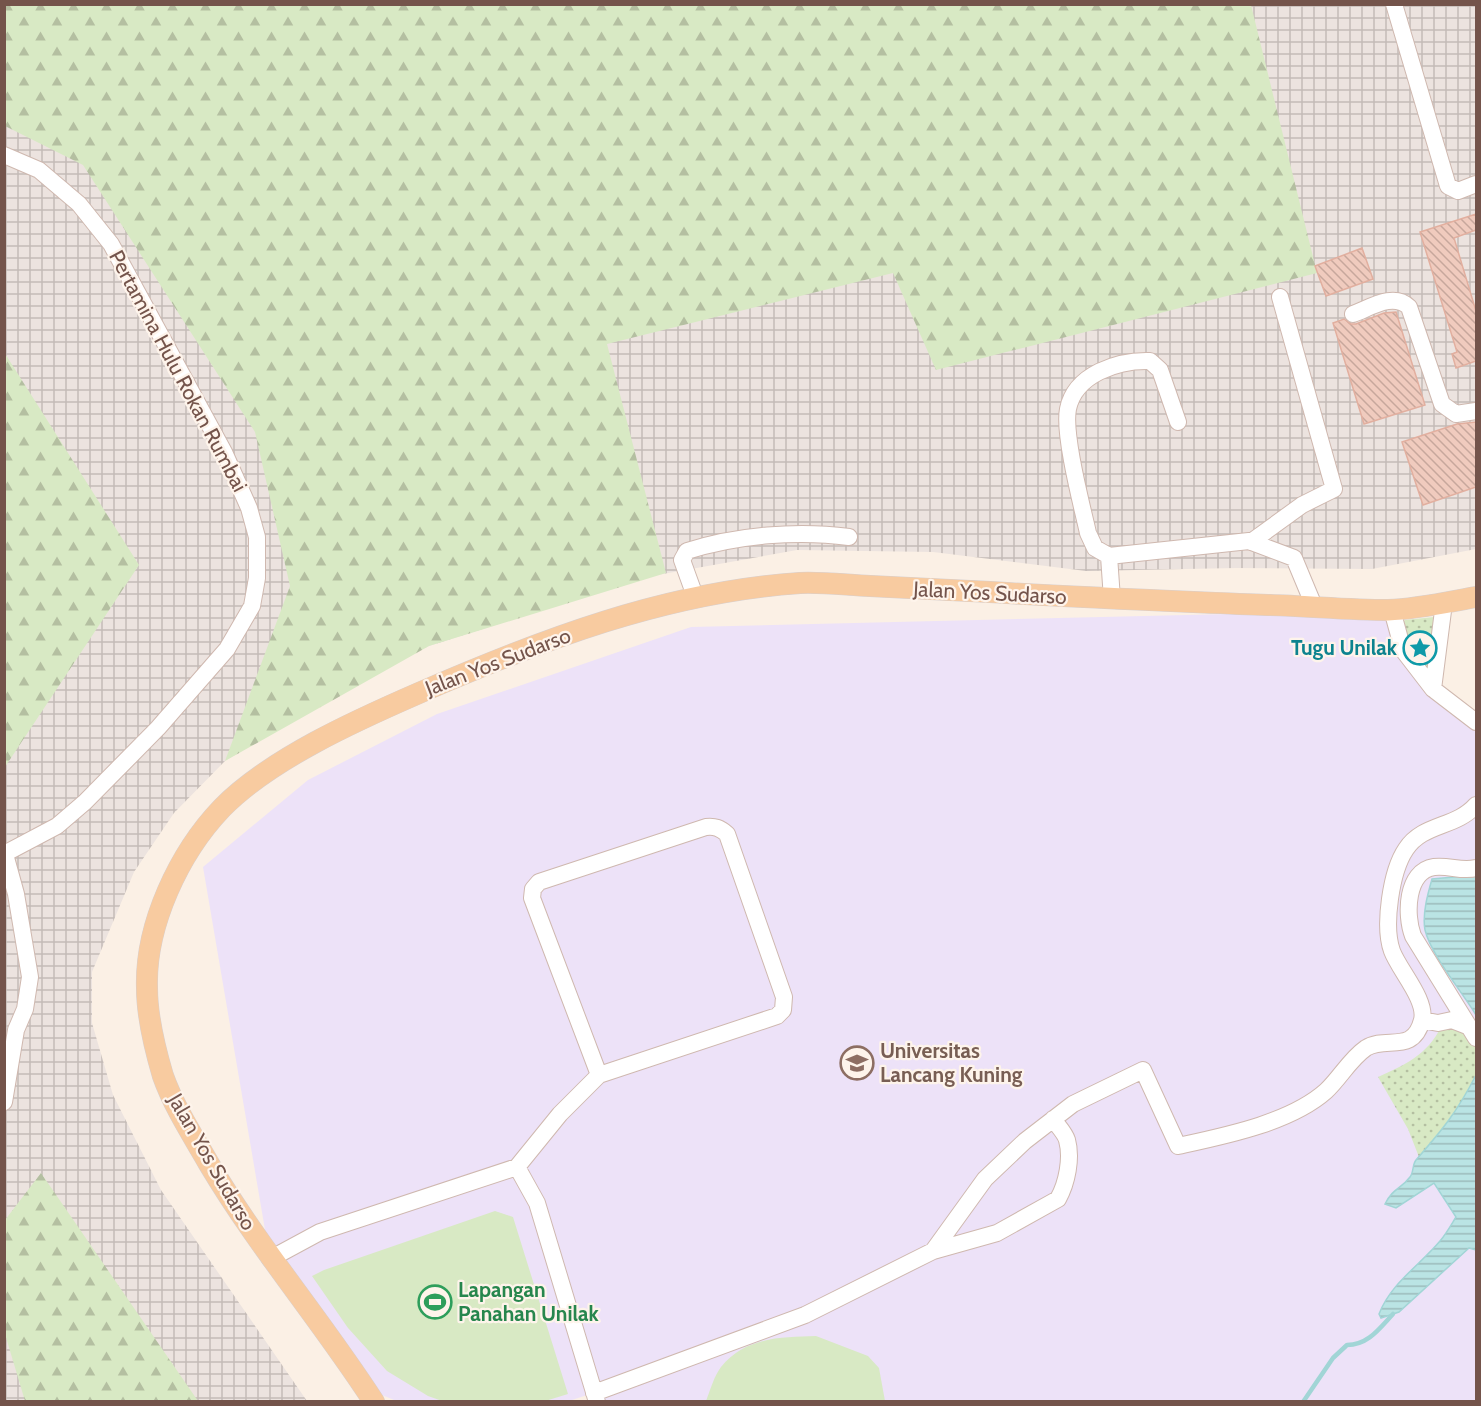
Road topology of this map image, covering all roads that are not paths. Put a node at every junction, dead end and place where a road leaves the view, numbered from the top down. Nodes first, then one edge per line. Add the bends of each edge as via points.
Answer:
1 (1394, 4) edge
2 (4, 155) edge
3 (1476, 184) edge
4 (1280, 297) dead end
5 (1353, 314) dead end
6 (1476, 411) edge
7 (1178, 422) dead end
8 (849, 537) dead end
9 (1251, 542) junction
10 (1109, 556) junction
11 (695, 596) junction
12 (1476, 597) edge
13 (1112, 599) junction
14 (1444, 603) junction
15 (1314, 606) junction
16 (1392, 610) junction
17 (1433, 689) junction
18 (1476, 722) edge
19 (1476, 805) edge
20 (5, 854) edge
21 (1476, 868) edge
22 (1422, 1020) junction
23 (1473, 1032) edge
24 (599, 1075) junction
25 (4, 1102) edge
26 (1053, 1119) junction
27 (517, 1167) junction
28 (933, 1251) junction
29 (270, 1259) junction
30 (595, 1397) edge
31 (374, 1401) edge

1 - 3 street via 1448,186 1458,191
2 - 20 street, Pertamina Hulu Rokan Rumbai via 39,170 79,204 111,244 225,452 257,537 252,606 227,649 158,728 85,802 57,826
4 - 9 street via 1334,489 1302,505
5 - 6 street via 1392,300 1403,302 1409,307 1442,404 1456,414
7 - 10 street via 1160,370 1149,361 1101,370 1073,396 1068,411 1070,438 1088,533 1095,548
8 - 11 street via 802,534 746,539 687,551 682,560
9 - 10 street
9 - 15 street via 1294,558
10 - 13 street
11 - 13 main road, Jalan Yos Sudarso via 807,583
11 - 29 main road, Jalan Yos Sudarso via 537,644 366,716 245,788 222,808 181,866 166,897 149,955 147,990 153,1030 164,1077 185,1123
12 - 14 main road, Jalan Yos Sudarso
13 - 15 main road, Jalan Yos Sudarso
14 - 16 main road, Jalan Yos Sudarso
14 - 17 street
15 - 16 main road, Jalan Yos Sudarso
16 - 17 street via 1403,650
17 - 18 street
19 - 22 street via 1461,820 1416,837 1405,850 1393,882 1388,921 1391,950 1419,999
20 - 25 street via 30,977
21 - 23 street via 1426,869 1418,876 1408,907 1413,936
22 - 23 street via 1452,1020
22 - 26 street via 1407,1041 1368,1047 1325,1091 1297,1110 1221,1136 1178,1146 1143,1070 1073,1104
24 - 24 street via 777,1016 783,1010 784,998 723,830 706,827 539,882 532,889 532,898
24 - 27 street via 560,1114
26 - 28 street via 985,1179
26 - 28 street via 1067,1140 1068,1165 1064,1189 1058,1198 998,1233
27 - 29 street via 320,1232
27 - 30 street via 537,1203
28 - 30 street via 805,1315
29 - 31 main road, Jalan Yos Sudarso

